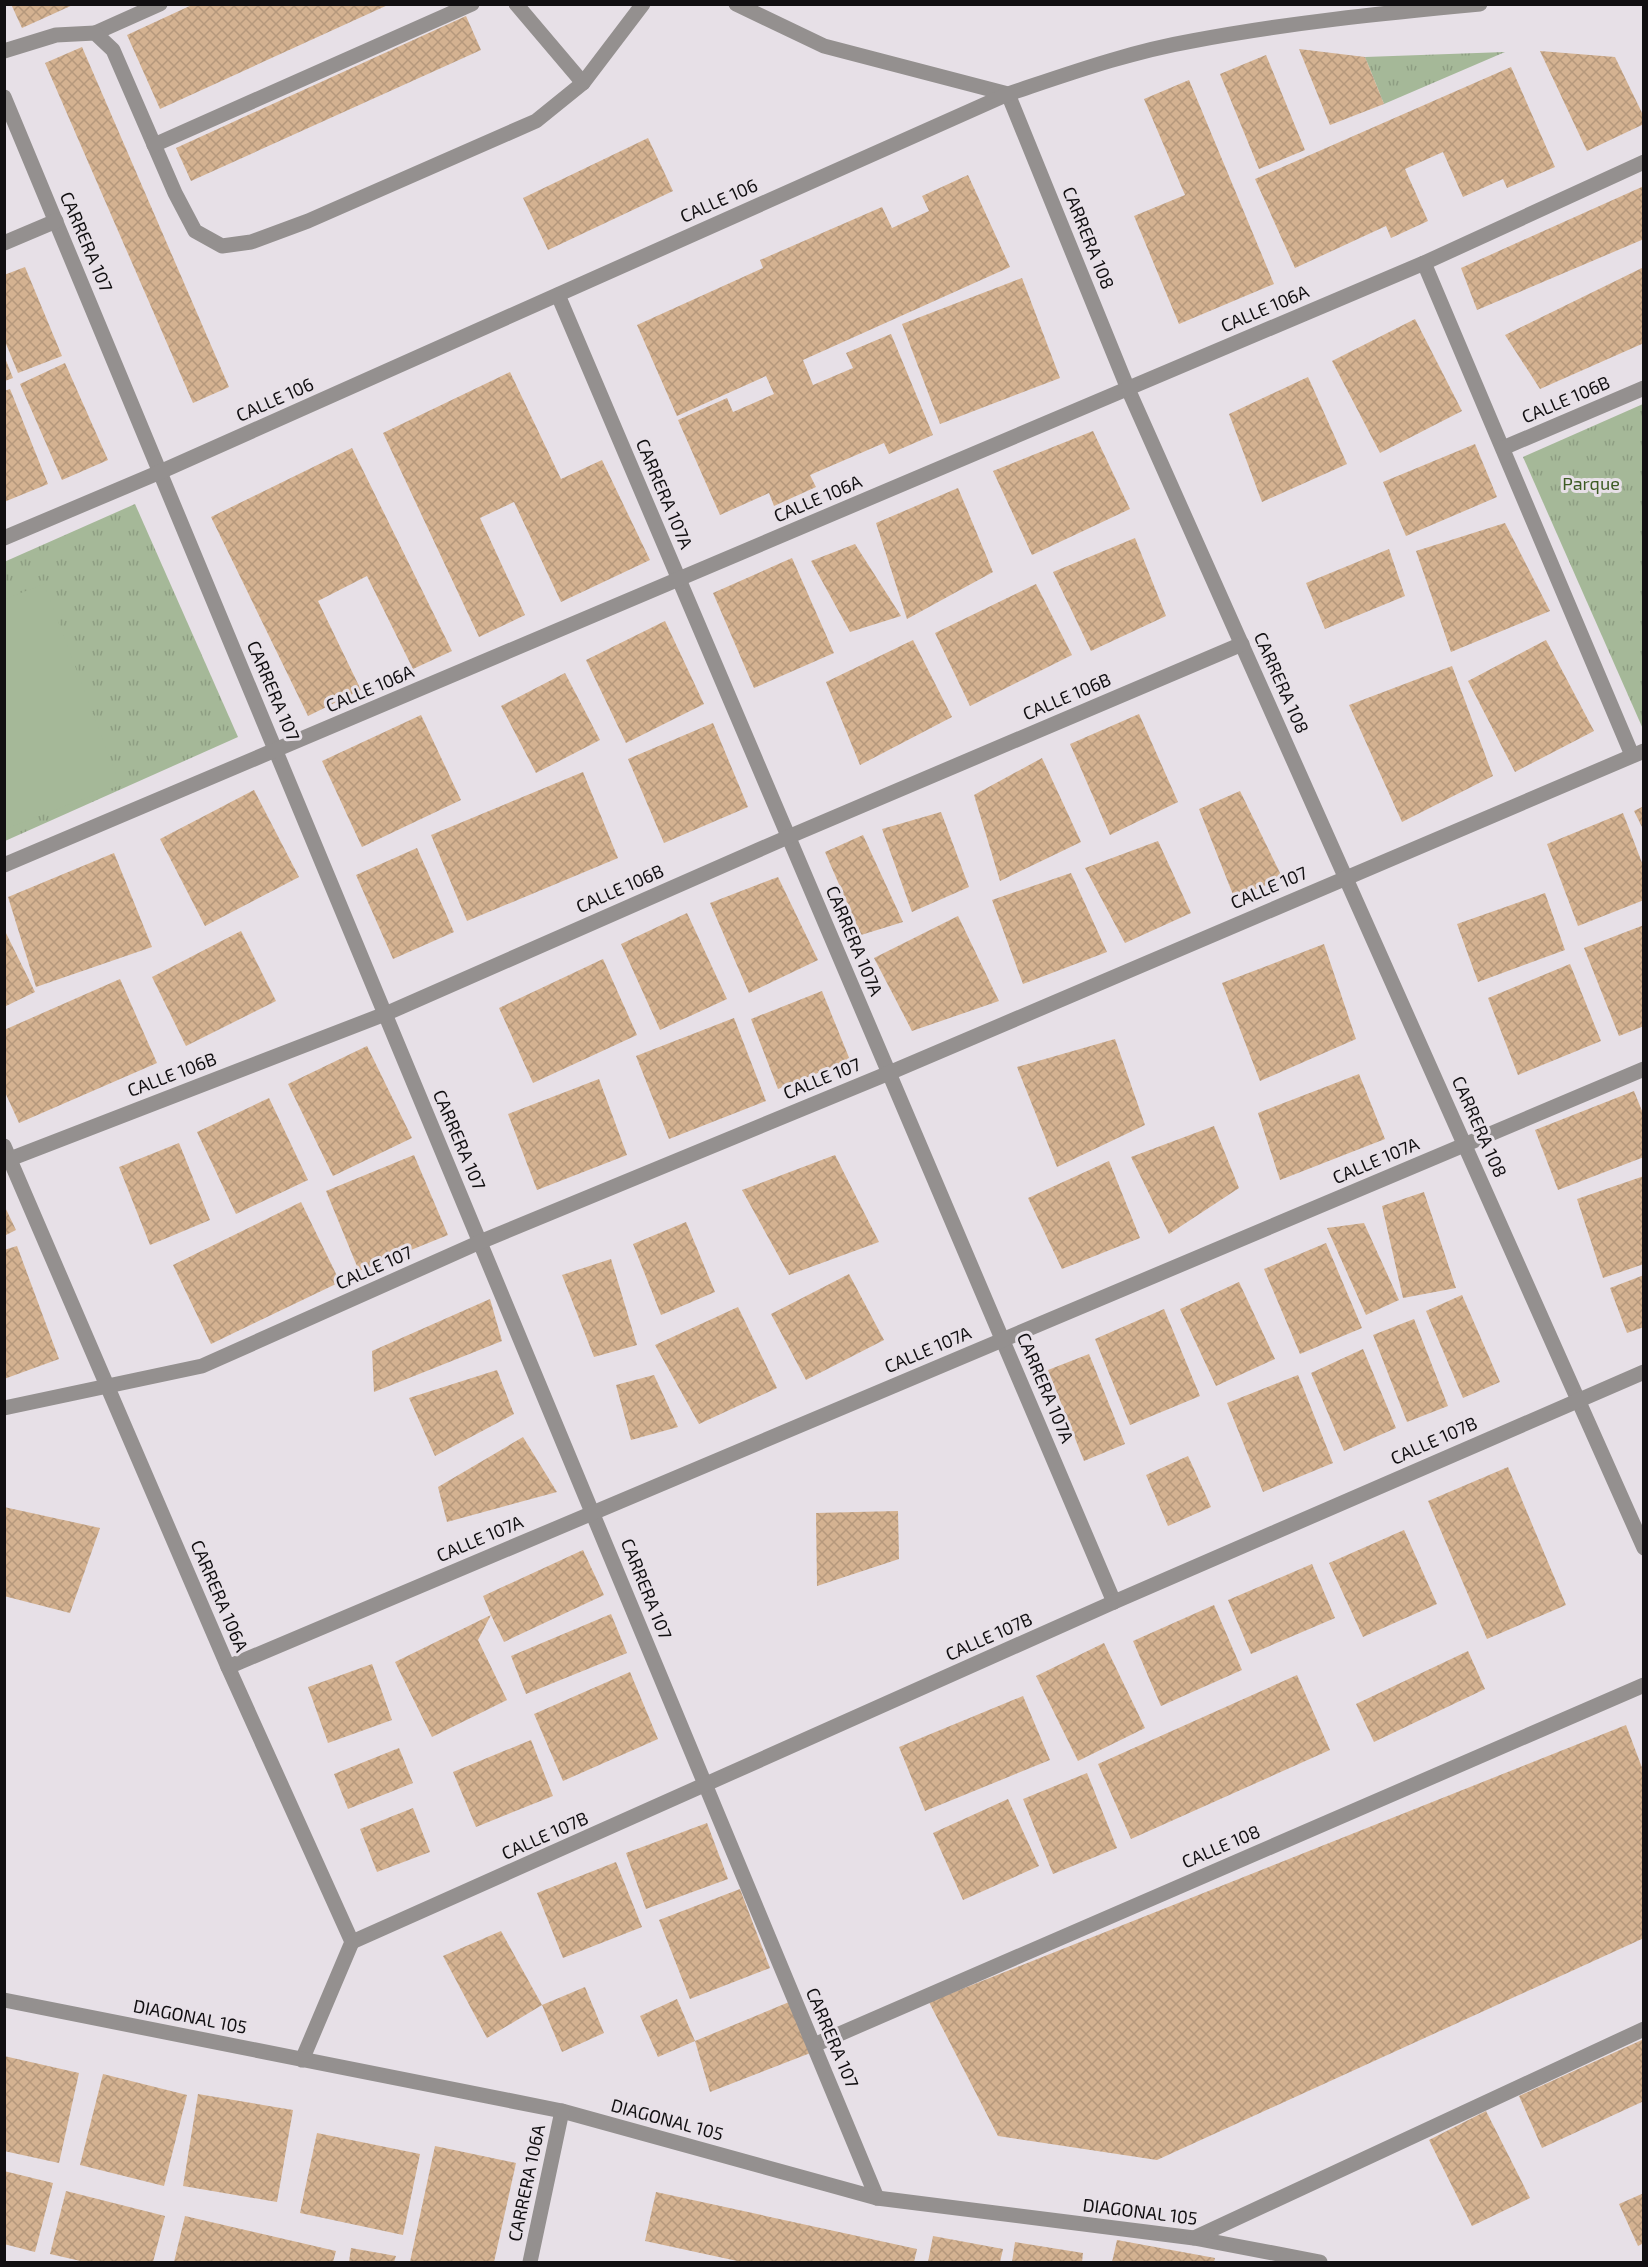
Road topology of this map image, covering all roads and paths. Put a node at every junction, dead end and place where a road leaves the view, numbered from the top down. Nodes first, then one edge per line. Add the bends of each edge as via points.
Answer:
1 (160, 4) edge
2 (472, 4) edge
3 (516, 4) edge
4 (643, 4) edge
5 (736, 4) edge
6 (1480, 4) edge
7 (95, 33) junction
8 (4, 51) edge
9 (583, 83) junction
10 (1008, 94) junction
11 (4, 97) edge
12 (154, 145) junction
13 (1644, 162) edge
14 (56, 221) junction
15 (4, 243) edge
16 (1425, 263) junction
17 (558, 295) junction
18 (1644, 388) edge
19 (1128, 389) junction
20 (1503, 448) junction
21 (160, 472) junction
22 (4, 538) edge
23 (679, 579) junction
24 (1242, 644) junction
25 (276, 750) junction
26 (1638, 753) edge
27 (788, 837) junction
28 (4, 865) edge
29 (1346, 876) junction
30 (385, 1014) junction
31 (1644, 1069) edge
32 (889, 1073) junction
33 (1465, 1144) junction
34 (7, 1152) edge
35 (480, 1242) junction
36 (1004, 1340) junction
37 (1644, 1372) edge
38 (108, 1388) junction
39 (1577, 1399) junction
40 (4, 1408) edge
41 (594, 1513) junction
42 (1644, 1548) edge
43 (1114, 1602) junction
44 (228, 1667) junction
45 (1644, 1684) edge
46 (706, 1786) junction
47 (352, 1942) junction
48 (4, 2000) edge
49 (1644, 2029) edge
50 (814, 2045) junction
51 (302, 2060) junction
52 (562, 2111) junction
53 (877, 2198) junction
54 (1194, 2238) junction
55 (1268, 2257) edge
56 (530, 2262) edge
57 (1320, 2262) edge

1 - 7 street
2 - 12 street
3 - 9 street
4 - 9 street
5 - 10 street via 824,46
6 - 10 street, CALLE 106 via 1378,13 1190,41
7 - 8 street via 56,35
7 - 12 street via 113,50
9 - 12 street via 536,121 251,242 222,246 195,231
10 - 17 street, CALLE 106
10 - 19 street, CARRERA 108
11 - 14 street, CARRERA 107
13 - 16 street, CALLE 106A
14 - 15 street
14 - 21 street, CARRERA 107
16 - 19 street, CALLE 106A
16 - 20 street
17 - 21 street, CALLE 106
17 - 23 street, CARRERA 107A
18 - 20 street, CALLE 106B
19 - 23 street, CALLE 106A
19 - 24 street, CARRERA 108
20 - 26 street
21 - 22 street, CALLE 106
21 - 25 street, CARRERA 107
23 - 25 street, CALLE 106A
23 - 27 street, CARRERA 107A
24 - 27 street, CALLE 106B
24 - 29 street, CARRERA 108
25 - 28 street, CALLE 106A
25 - 30 street, CARRERA 107
26 - 29 street, CALLE 107
27 - 30 street, CALLE 106B
27 - 32 street, CARRERA 107A
29 - 32 street, CALLE 107
29 - 33 street, CARRERA 108
30 - 34 street, CALLE 106B
30 - 35 street, CARRERA 107
31 - 33 street, CALLE 107A
32 - 35 street, CALLE 107
32 - 36 street, CARRERA 107A
33 - 36 street, CALLE 107A
33 - 39 street, CARRERA 108
34 - 38 street, CARRERA 106A
35 - 38 street, CALLE 107 via 202,1366
35 - 41 street, CARRERA 107
36 - 41 street, CALLE 107A
36 - 43 street, CARRERA 107A
37 - 39 street, CALLE 107B
38 - 40 street, CALLE 107
38 - 44 street, CARRERA 106A
39 - 42 street, CARRERA 108
39 - 43 street, CALLE 107B
41 - 44 street, CALLE 107A
41 - 46 street, CARRERA 107
43 - 46 street, CALLE 107B
44 - 47 street, CARRERA 106A
45 - 50 street, CALLE 108
46 - 47 street, CALLE 107B
46 - 50 street, CARRERA 107
47 - 51 street
48 - 51 street, DIAGONAL 105
49 - 54 street
50 - 53 street, CARRERA 107
51 - 52 street, DIAGONAL 105
52 - 53 street, DIAGONAL 105
52 - 56 street, CARRERA 106A
53 - 54 street, DIAGONAL 105
54 - 55 street, DIAGONAL 105
55 - 57 street, DIAGONAL 105

